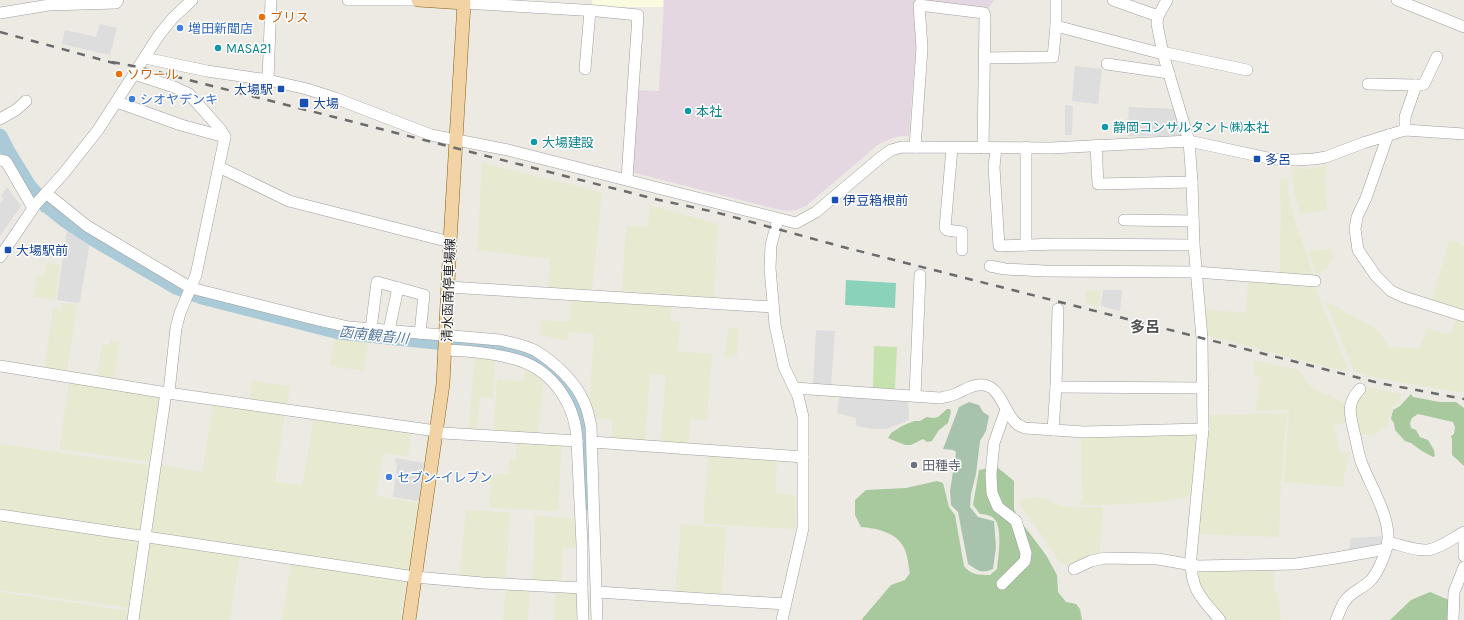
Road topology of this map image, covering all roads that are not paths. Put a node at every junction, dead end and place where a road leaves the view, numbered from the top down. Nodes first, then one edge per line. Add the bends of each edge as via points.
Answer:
1 (118, 0) edge
2 (192, 0) edge
3 (271, 0) edge
4 (348, 0) edge
5 (418, 0) edge
6 (1056, 0) edge
7 (1113, 0) edge
8 (1167, 0) edge
9 (1397, 0) edge
10 (47, 3) edge
11 (464, 3) junction
12 (590, 11) junction
13 (0, 13) edge
14 (1158, 16) junction
15 (1056, 26) junction
16 (1464, 27) edge
17 (1163, 53) junction
18 (1437, 57) dead end
19 (145, 58) junction
20 (984, 58) junction
21 (1107, 64) dead end
22 (585, 69) dead end
23 (1247, 70) dead end
24 (1169, 73) junction
25 (134, 74) junction
26 (268, 80) junction
27 (1368, 84) dead end
28 (1416, 85) junction
29 (26, 101) dead end
30 (116, 102) junction
31 (0, 119) edge
32 (1405, 130) junction
33 (1464, 134) edge
34 (1388, 135) junction
35 (225, 137) junction
36 (456, 140) junction
37 (1189, 141) junction
38 (1096, 146) junction
39 (915, 147) junction
40 (1026, 147) junction
41 (952, 148) junction
42 (983, 148) junction
43 (996, 148) junction
44 (0, 160) edge
45 (219, 166) junction
46 (627, 179) junction
47 (1192, 182) junction
48 (45, 193) junction
49 (34, 206) junction
50 (778, 219) junction
51 (1124, 220) dead end
52 (1193, 221) junction
53 (450, 242) junction
54 (1026, 245) junction
55 (1194, 246) junction
56 (962, 250) dead end
57 (0, 257) edge
58 (990, 266) dead end
59 (1196, 272) junction
60 (920, 275) dead end
61 (1315, 281) dead end
62 (448, 287) junction
63 (191, 288) junction
64 (398, 288) junction
65 (773, 307) junction
66 (1058, 309) dead end
67 (1464, 316) edge
68 (371, 329) junction
69 (389, 330) junction
70 (420, 333) junction
71 (446, 342) junction
72 (512, 351) junction
73 (0, 366) edge
74 (1056, 387) junction
75 (795, 388) junction
76 (1203, 388) junction
77 (1360, 389) dead end
78 (167, 392) junction
79 (915, 396) junction
80 (1006, 409) junction
81 (1203, 429) junction
82 (1053, 430) junction
83 (436, 431) junction
84 (577, 441) junction
85 (592, 442) junction
86 (803, 457) junction
87 (585, 466) junction
88 (586, 483) junction
89 (0, 515) edge
90 (1464, 532) edge
91 (145, 536) junction
92 (1464, 541) edge
93 (1387, 545) junction
94 (1464, 556) edge
95 (1191, 564) junction
96 (1464, 567) edge
97 (1074, 569) dead end
98 (415, 577) junction
99 (1002, 584) dead end
100 (582, 588) junction
101 (597, 592) junction
102 (785, 604) junction
103 (133, 620) edge
104 (409, 620) edge
105 (583, 620) edge
106 (597, 620) edge
107 (782, 620) edge
108 (1220, 620) edge
109 (1336, 620) edge
110 (1453, 620) edge

1 - 10 street via 116,3
2 - 19 street via 159,35
3 - 26 street
4 - 5 street
5 - 11 main road
6 - 15 street
7 - 14 street
8 - 14 street
9 - 16 street
10 - 13 street
11 - 12 street
11 - 36 main road, 清水函南停車場線
12 - 22 street
12 - 46 street via 638,15
14 - 17 street via 1157,24
15 - 17 street
15 - 20 street via 1053,58
17 - 23 street
17 - 24 street
18 - 28 street via 1424,84
19 - 25 street
19 - 26 street
20 - 39 street via 984,14 919,5 922,48
20 - 42 street
21 - 24 street
24 - 37 street
25 - 30 street
25 - 35 street via 189,94
26 - 36 street via 314,91 421,132
27 - 28 street
28 - 32 street via 1405,116
29 - 31 street
30 - 35 street via 181,125
30 - 48 street via 86,147
32 - 33 street
32 - 34 street
34 - 37 street via 1326,157 1295,160
34 - 67 street via 1357,217 1355,229 1358,250 1376,276 1391,291
35 - 45 street
36 - 46 street
36 - 53 main road, 清水函南停車場線
37 - 38 street
37 - 47 street
38 - 40 street
38 - 47 street via 1098,184
39 - 41 street
39 - 50 street via 891,150 816,212 796,222
40 - 43 street
40 - 54 street
41 - 42 street
41 - 56 street via 945,228 962,232
42 - 43 street
43 - 54 street via 994,167 999,246
44 - 49 street via 7,163
45 - 53 street via 289,201
45 - 63 street via 201,255
46 - 50 street
47 - 52 street
48 - 49 street
48 - 63 street via 87,226
49 - 57 street
50 - 65 street via 771,245
51 - 52 street
52 - 55 street
53 - 62 main road, 清水函南停車場線
54 - 55 street
55 - 59 street
58 - 59 street via 1046,271
59 - 61 street
59 - 76 street via 1202,338
60 - 79 street
62 - 65 street
62 - 71 main road, 清水函南停車場線
63 - 68 street via 319,321
63 - 78 street via 176,328
64 - 68 street via 377,282
64 - 69 street
64 - 70 street via 424,295
65 - 75 street via 784,367
66 - 74 street
68 - 69 street
69 - 70 street
70 - 71 street
71 - 72 street via 477,352
71 - 72 street via 500,340
71 - 83 main road, 清水函南停車場線 via 444,384
72 - 84 street via 556,386 569,403
72 - 85 street via 535,351 561,370 572,382 584,400 588,412
73 - 78 street
74 - 76 street
74 - 82 street
75 - 79 street
75 - 86 street via 803,417
76 - 81 street
77 - 93 street via 1350,408 1352,423 1362,463 1384,518 1388,533
78 - 83 street
78 - 91 street
79 - 80 street via 940,398 980,384 997,391
80 - 82 street via 1017,424 1025,428
80 - 99 street via 994,443 992,493 998,507 1016,521 1026,553 1025,561
81 - 82 street via 1084,432
81 - 95 street
83 - 84 street
83 - 98 main road, 清水函南停車場線
84 - 87 street
85 - 86 street
85 - 87 street
86 - 102 street via 803,528
87 - 88 street
88 - 100 street
88 - 101 street
89 - 91 street
90 - 93 street via 1428,550
91 - 98 street
91 - 103 street
92 - 94 street
93 - 95 street via 1336,558 1296,564
93 - 109 street via 1372,579 1345,600
95 - 97 street via 1158,559 1106,558
95 - 108 street via 1192,578 1197,591
96 - 110 street via 1454,592
98 - 100 street
98 - 104 main road, 清水函南停車場線
100 - 105 street
101 - 102 street
101 - 106 street
102 - 107 street

